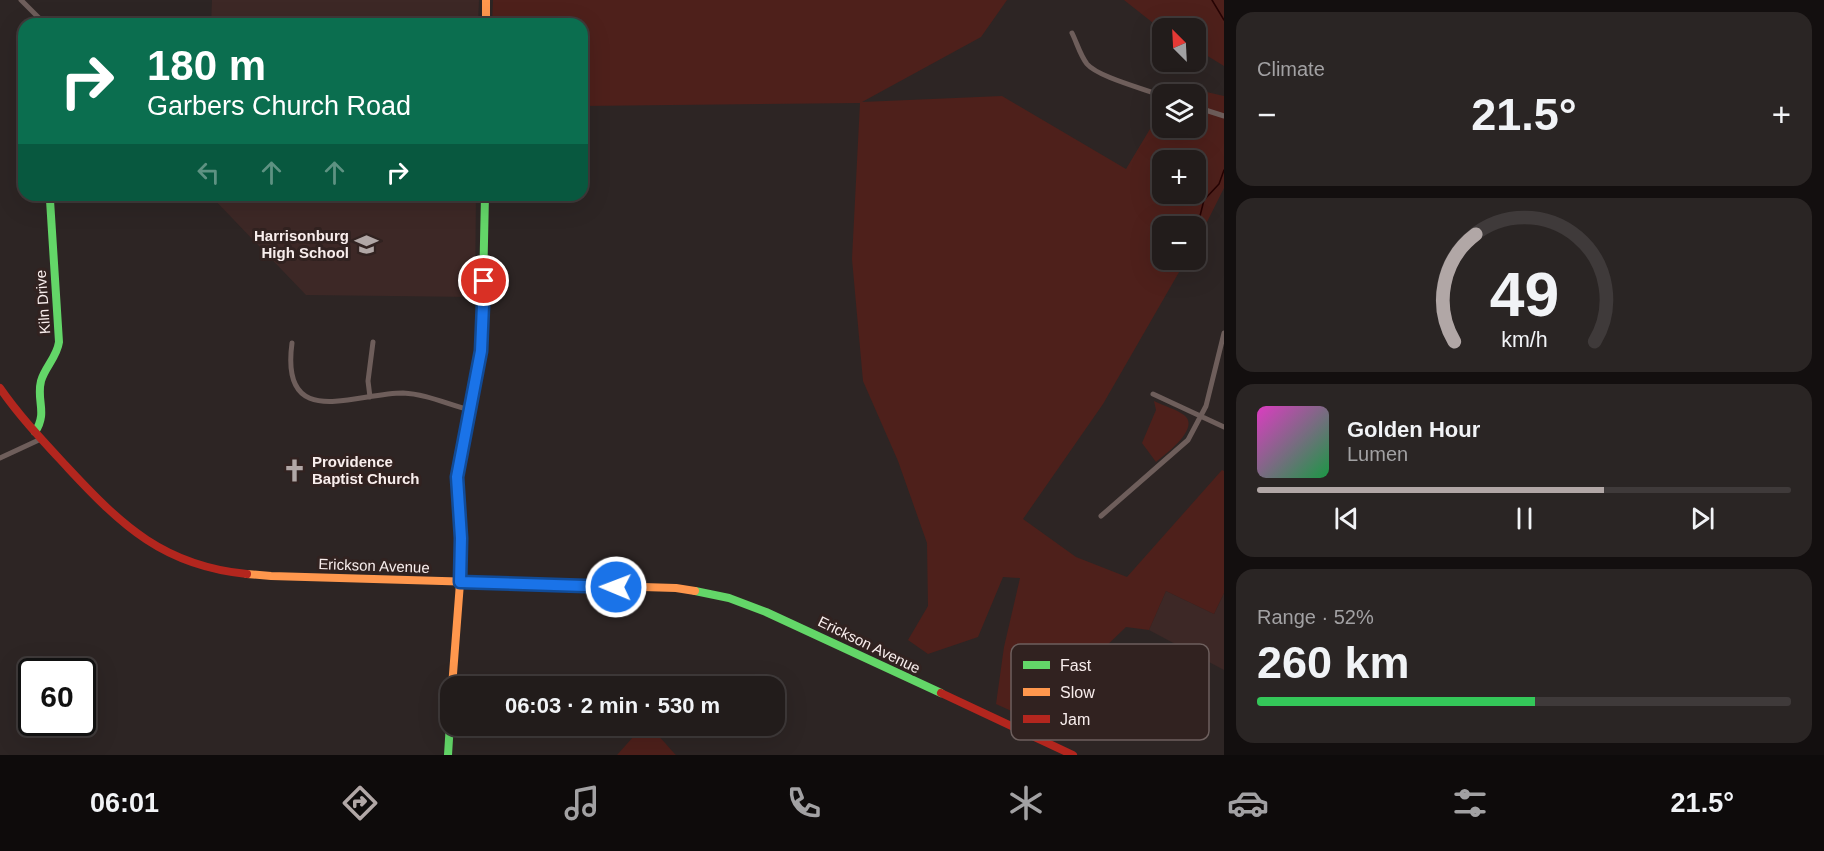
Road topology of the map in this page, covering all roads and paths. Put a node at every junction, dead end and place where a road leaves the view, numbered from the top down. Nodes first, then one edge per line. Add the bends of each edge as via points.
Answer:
1 (21, 0) edge
2 (486, 0) edge
3 (39, 18) edge
4 (486, 18) edge
5 (1072, 33) dead end
6 (1152, 92) edge
7 (1206, 110) edge
8 (1224, 116) edge
9 (50, 201) edge
10 (485, 201) edge
11 (1224, 333) edge
12 (1223, 341) edge
13 (373, 342) dead end
14 (292, 343) dead end
15 (0, 388) edge
16 (1153, 394) dead end
17 (370, 397) junction
18 (470, 410) junction
19 (1201, 417) junction
20 (1224, 427) edge
21 (35, 432) junction
22 (41, 439) junction
23 (0, 458) edge
24 (1101, 516) dead end
25 (460, 582) junction
26 (453, 676) edge
27 (1011, 726) edge
28 (449, 736) edge
29 (1040, 740) edge
30 (448, 755) edge
31 (1073, 755) edge

1 - 3 street
2 - 4 main road
5 - 6 street via 1091,69
7 - 8 street
9 - 21 main road, Kiln Drive via 59,342 42,380 44,413
10 - 18 main road via 482,334
11 - 12 street
12 - 19 street
13 - 17 street
14 - 17 street via 292,376 308,396 331,403
15 - 21 main road, Erickson Avenue
16 - 19 street
17 - 18 street via 414,394
18 - 25 main road via 456,483
19 - 20 street
19 - 24 street via 1183,445
21 - 22 main road, Erickson Avenue
22 - 23 street
22 - 25 main road, Erickson Avenue via 120,523 156,547 198,565 248,574
25 - 26 main road
25 - 27 main road, Erickson Avenue via 709,592 779,617
28 - 30 main road
29 - 31 main road, Erickson Avenue

